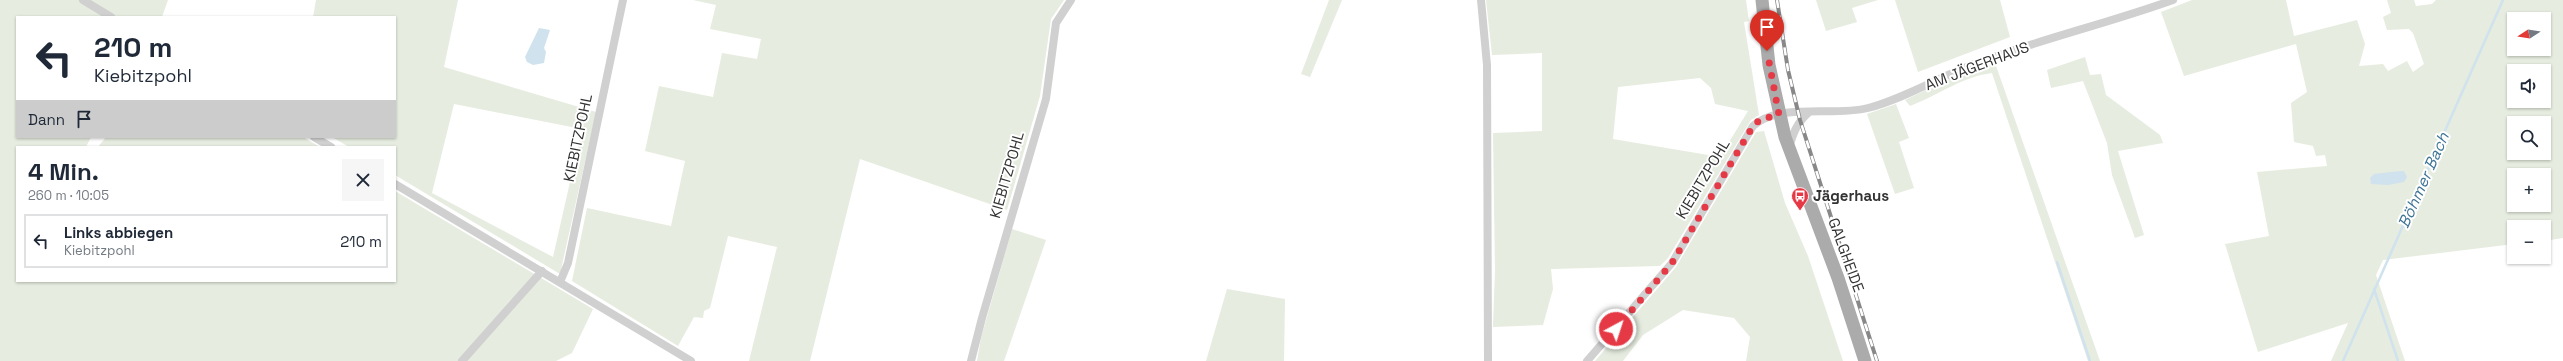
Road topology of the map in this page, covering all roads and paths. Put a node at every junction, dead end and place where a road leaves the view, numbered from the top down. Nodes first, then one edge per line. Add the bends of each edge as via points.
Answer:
1 (83, 0) edge
2 (623, 0) edge
3 (1071, 0) edge
4 (1481, 0) edge
5 (1762, 0) edge
6 (2173, 0) edge
7 (109, 16) edge
8 (1808, 112) junction
9 (1779, 115) junction
10 (316, 138) edge
11 (329, 146) edge
12 (1789, 149) junction
13 (396, 185) edge
14 (542, 271) junction
15 (560, 282) junction
16 (462, 361) edge
17 (691, 361) edge
18 (971, 361) edge
19 (1488, 361) edge
20 (1588, 361) edge
21 (1865, 361) edge

1 - 7 street
2 - 15 street, KIEBITZPOHL via 568,263
3 - 18 street, KIEBITZPOHL via 1056,23 1046,99
4 - 19 street via 1487,65
5 - 9 main road via 1769,65
6 - 8 street, AM JÄGERHAUS via 1978,62 1898,98 1867,108
8 - 9 street, AM JÄGERHAUS
8 - 12 street via 1794,130
9 - 12 main road, GALGHEIDE
9 - 20 street, KIEBITZPOHL via 1761,119 1753,126 1672,263
10 - 11 street
12 - 21 main road, GALGHEIDE via 1835,271
13 - 14 street
14 - 15 street
14 - 16 street
15 - 17 street

